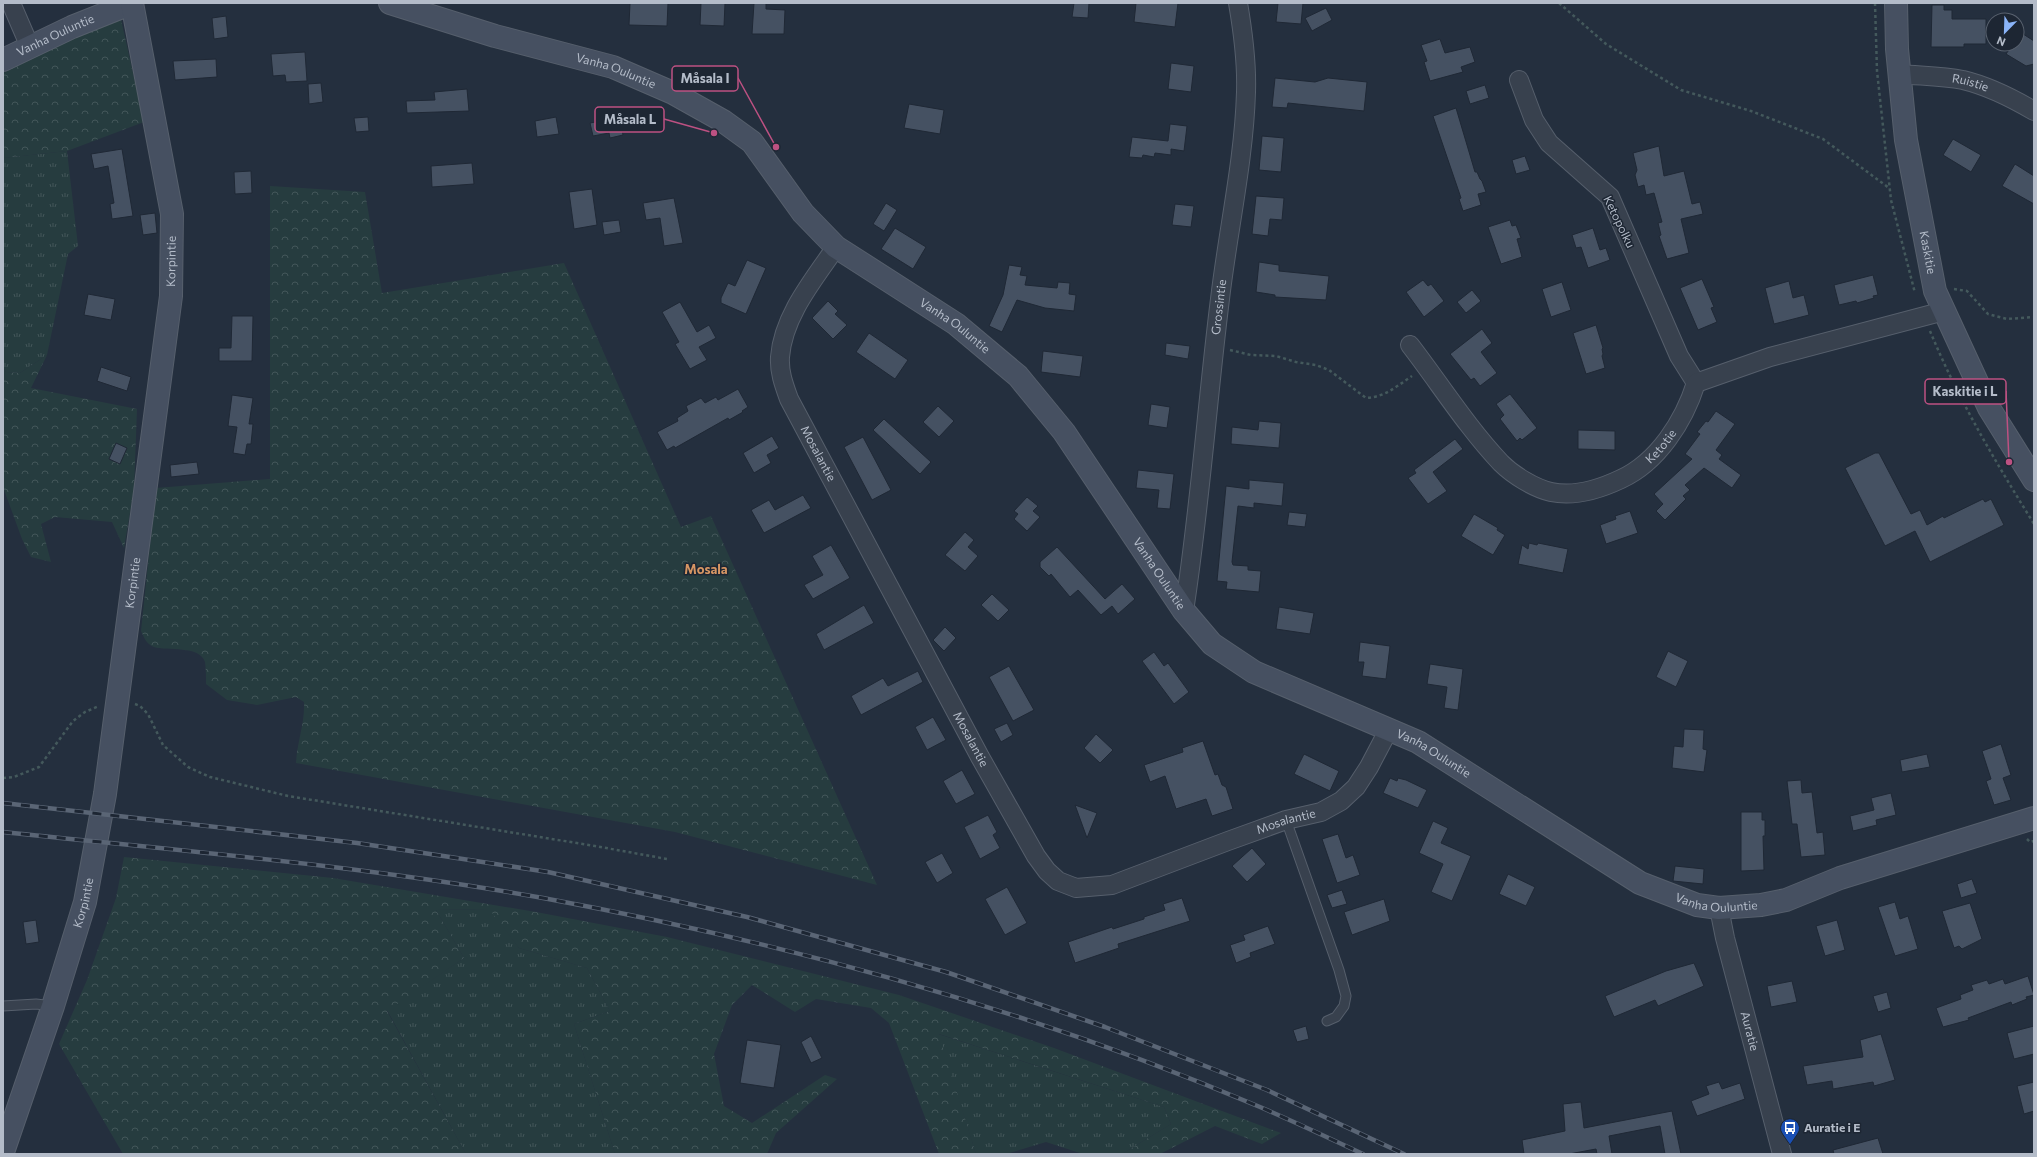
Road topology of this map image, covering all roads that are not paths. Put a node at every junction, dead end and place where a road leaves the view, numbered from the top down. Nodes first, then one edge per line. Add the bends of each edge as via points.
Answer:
1 (12, 3) edge
2 (132, 3) edge
3 (390, 3) edge
4 (1238, 3) edge
5 (1896, 3) edge
6 (429, 9) edge
7 (30, 47) junction
8 (3, 60) edge
9 (1900, 74) junction
10 (1519, 80) dead end
11 (2034, 111) edge
12 (836, 246) junction
13 (1944, 311) junction
14 (1410, 345) dead end
15 (1696, 384) junction
16 (2034, 480) edge
17 (1184, 611) junction
18 (1389, 730) junction
19 (2034, 818) edge
20 (1286, 820) junction
21 (1719, 908) junction
22 (3, 1006) edge
23 (53, 1006) junction
24 (1328, 1021) dead end
25 (3, 1152) edge
26 (1782, 1154) edge

1 - 7 street
2 - 7 street, Vanha Ouluntie
2 - 23 street, Korpintie via 172,214 171,296 105,794 85,902
3 - 6 street, Vanha Ouluntie
4 - 17 street, Grossintie via 1245,55 1246,92 1192,561
5 - 9 street, Kaskitie
6 - 12 street, Vanha Ouluntie via 495,36 613,67 673,93 723,121 752,142 803,213
7 - 8 street, Vanha Ouluntie
9 - 11 street, Ruistie via 1962,80 1987,87
9 - 13 street, Kaskitie via 1906,140 1935,291
10 - 15 street, Ketopolku via 1534,120 1549,143 1610,197 1679,356
12 - 17 street, Vanha Ouluntie via 956,324 1018,376 1064,432
12 - 20 street, Mosalantie via 799,302 783,344 780,357 781,374 789,399 980,757 1047,871 1058,881 1076,888 1112,885
13 - 15 street via 1770,357
13 - 16 street, Kaskitie via 1989,408
14 - 15 street, Ketotie via 1472,429 1502,464 1525,481 1551,492 1577,493 1607,486 1634,473 1656,453 1676,426 1690,402
17 - 18 street, Vanha Ouluntie via 1212,644 1254,672
18 - 20 street, Mosalantie via 1370,767 1356,787 1341,801 1321,812
18 - 21 street, Vanha Ouluntie via 1418,742 1640,883 1680,900
19 - 21 street, Vanha Ouluntie via 1840,878 1786,900 1761,905
20 - 24 lane via 1346,996 1340,1012
21 - 26 street, Auratie
22 - 23 lane
23 - 25 street, Korpintie

